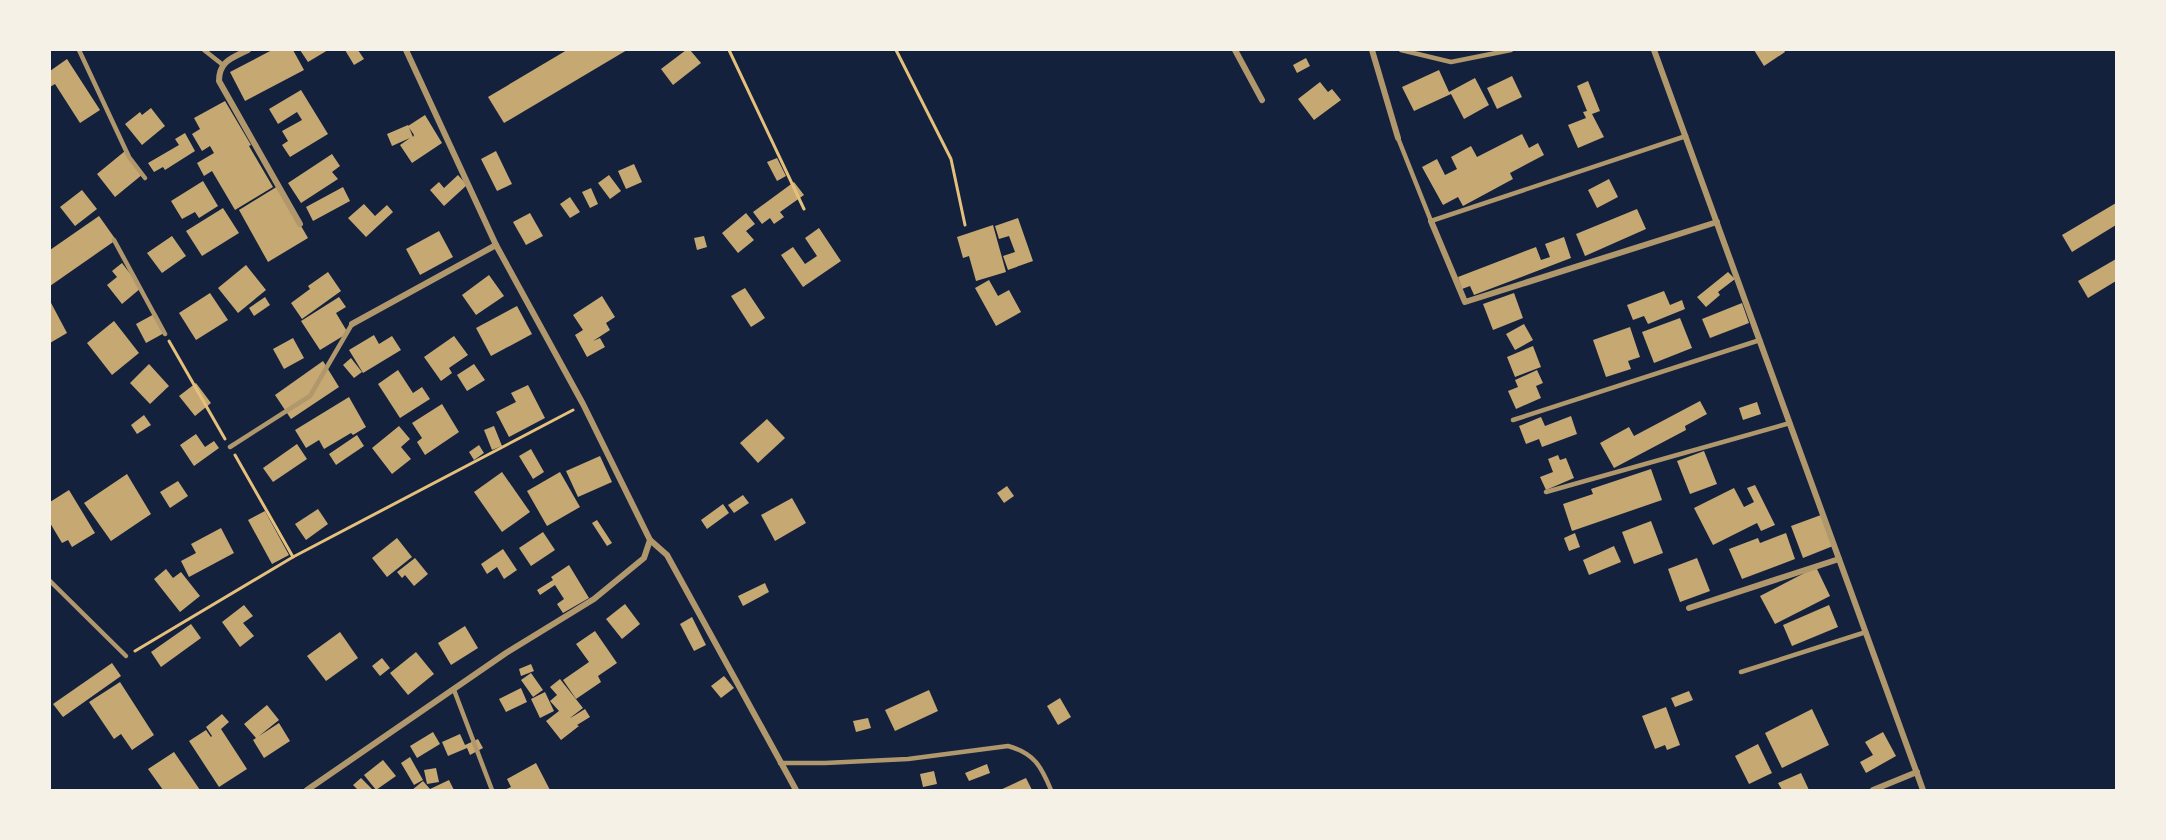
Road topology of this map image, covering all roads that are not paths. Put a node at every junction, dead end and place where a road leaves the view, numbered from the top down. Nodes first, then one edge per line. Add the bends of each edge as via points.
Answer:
1 (79, 50) edge
2 (204, 50) edge
3 (248, 50) edge
4 (406, 50) edge
5 (1235, 50) edge
6 (1372, 50) edge
7 (1401, 50) edge
8 (1511, 50) edge
9 (1654, 50) edge
10 (223, 65) junction
11 (1262, 100) dead end
12 (1686, 136) junction
13 (1398, 138) joint
14 (145, 178) dead end
15 (1431, 221) junction
16 (1717, 222) junction
17 (300, 224) dead end
18 (114, 240) dead end
19 (496, 245) junction
20 (352, 324) joint
21 (165, 334) dead end
22 (1760, 340) junction
23 (1513, 420) dead end
24 (1790, 423) junction
25 (230, 447) dead end
26 (1546, 492) dead end
27 (650, 540) junction
28 (1839, 560) junction
29 (50, 581) edge
30 (1689, 608) dead end
31 (1866, 632) junction
32 (126, 656) road end
33 (1741, 672) dead end
34 (454, 690) junction
35 (780, 762) junction
36 (1917, 772) junction
37 (307, 790) edge
38 (492, 790) edge
39 (796, 790) edge
40 (1051, 790) edge
41 (1874, 790) edge
42 (1923, 790) edge

1 - 14 lane via 129,157
2 - 10 lane
3 - 10 street
4 - 19 street
5 - 11 street
6 - 13 street
7 - 8 lane via 1450,62
9 - 12 street
10 - 17 street via 219,81
12 - 15 lane
12 - 16 street
13 - 15 lane
15 - 16 street via 1465,302
16 - 22 street
18 - 21 lane
19 - 20 street
19 - 27 street via 583,404
20 - 25 lane via 310,396
22 - 23 lane
22 - 24 street
24 - 26 lane
24 - 28 street
27 - 34 street via 644,558 594,599
27 - 35 street via 667,555
28 - 30 street
28 - 31 street
29 - 32 lane
31 - 33 lane
31 - 36 street
34 - 37 street
34 - 38 lane
35 - 39 street
35 - 40 lane via 908,759 1008,746 1029,755 1044,773
36 - 41 street
36 - 42 street

